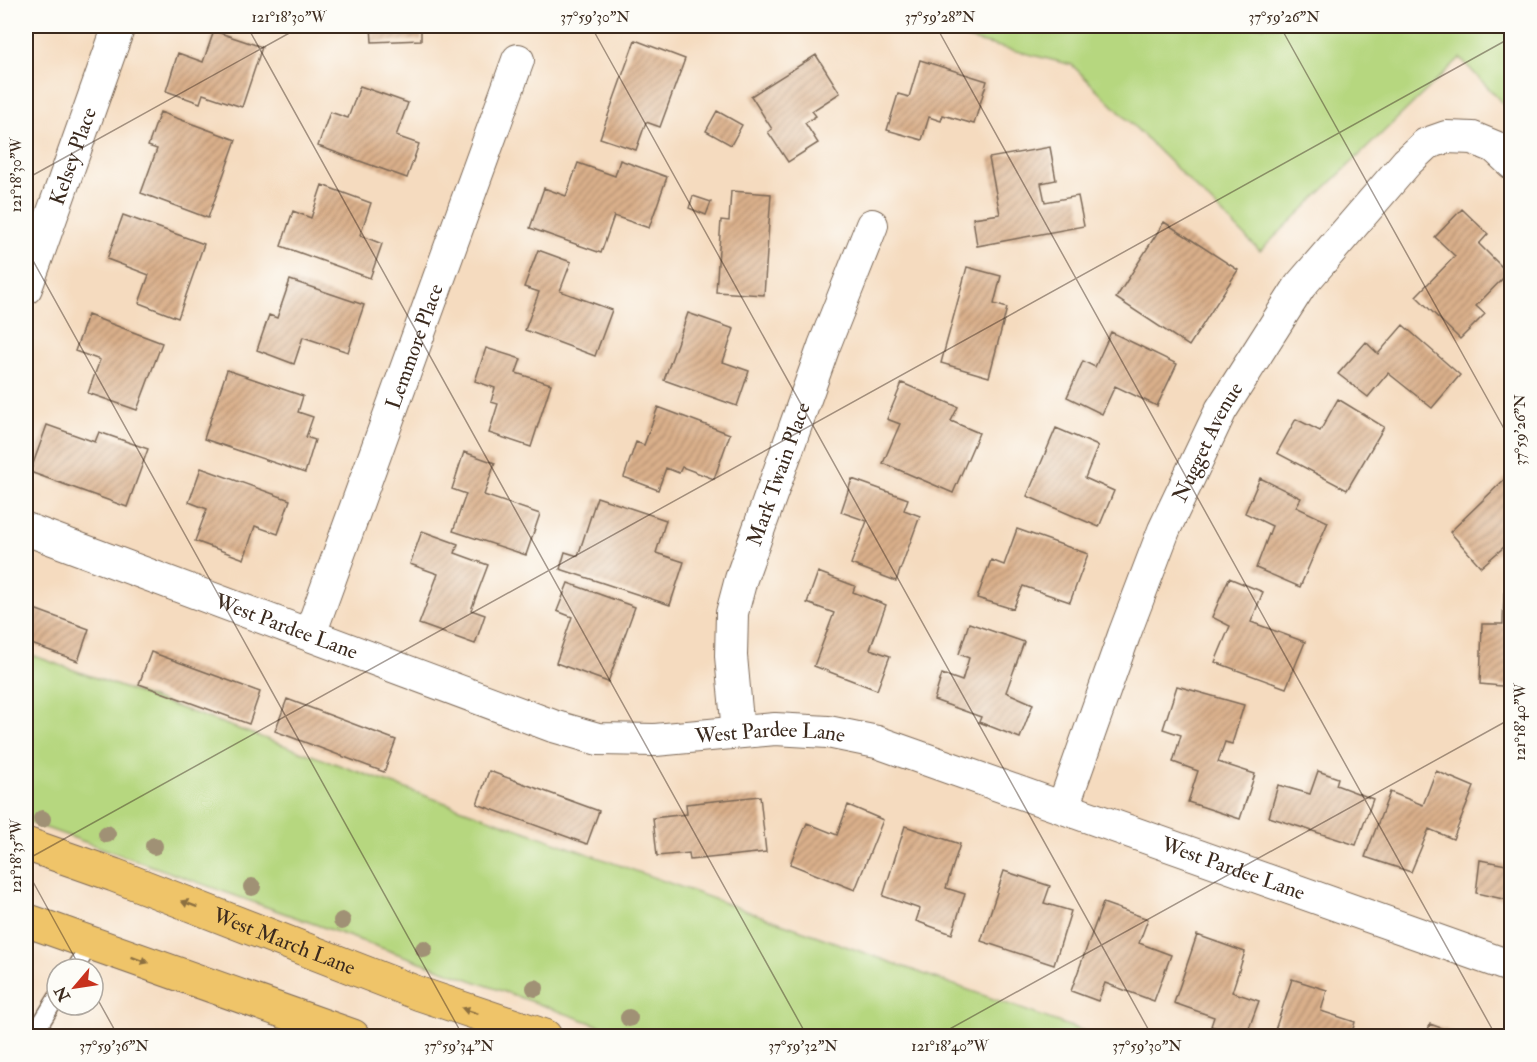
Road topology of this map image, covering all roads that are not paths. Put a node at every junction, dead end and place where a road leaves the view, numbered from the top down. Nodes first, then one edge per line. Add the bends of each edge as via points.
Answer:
1 (119, 26) edge
2 (518, 60) dead end
3 (1512, 163) edge
4 (872, 225) dead end
5 (26, 288) edge
6 (26, 529) edge
7 (310, 634) junction
8 (738, 732) junction
9 (1063, 807) junction
10 (26, 844) edge
11 (26, 920) edge
12 (83, 956) edge
13 (1512, 967) edge
14 (45, 1016) edge
15 (33, 1036) edge
16 (353, 1036) edge
17 (545, 1036) edge

1 - 5 street, Kelsey Place
2 - 7 street, Lemmore Place
3 - 9 street, Nugget Avenue via 1495,147 1473,138 1446,137 1426,144 1300,286 1221,410 1164,530
4 - 8 street, Mark Twain Place via 824,346 741,579 732,614 731,656
6 - 7 street, West Pardee Lane
7 - 8 street, West Pardee Lane via 553,726 598,739 655,740
8 - 9 street, West Pardee Lane via 828,732 877,742
9 - 13 street, West Pardee Lane
17 -> 10 main road, West March Lane via 420,994
11 - 12 main road
12 -> 16 main road
14 - 15 lane

